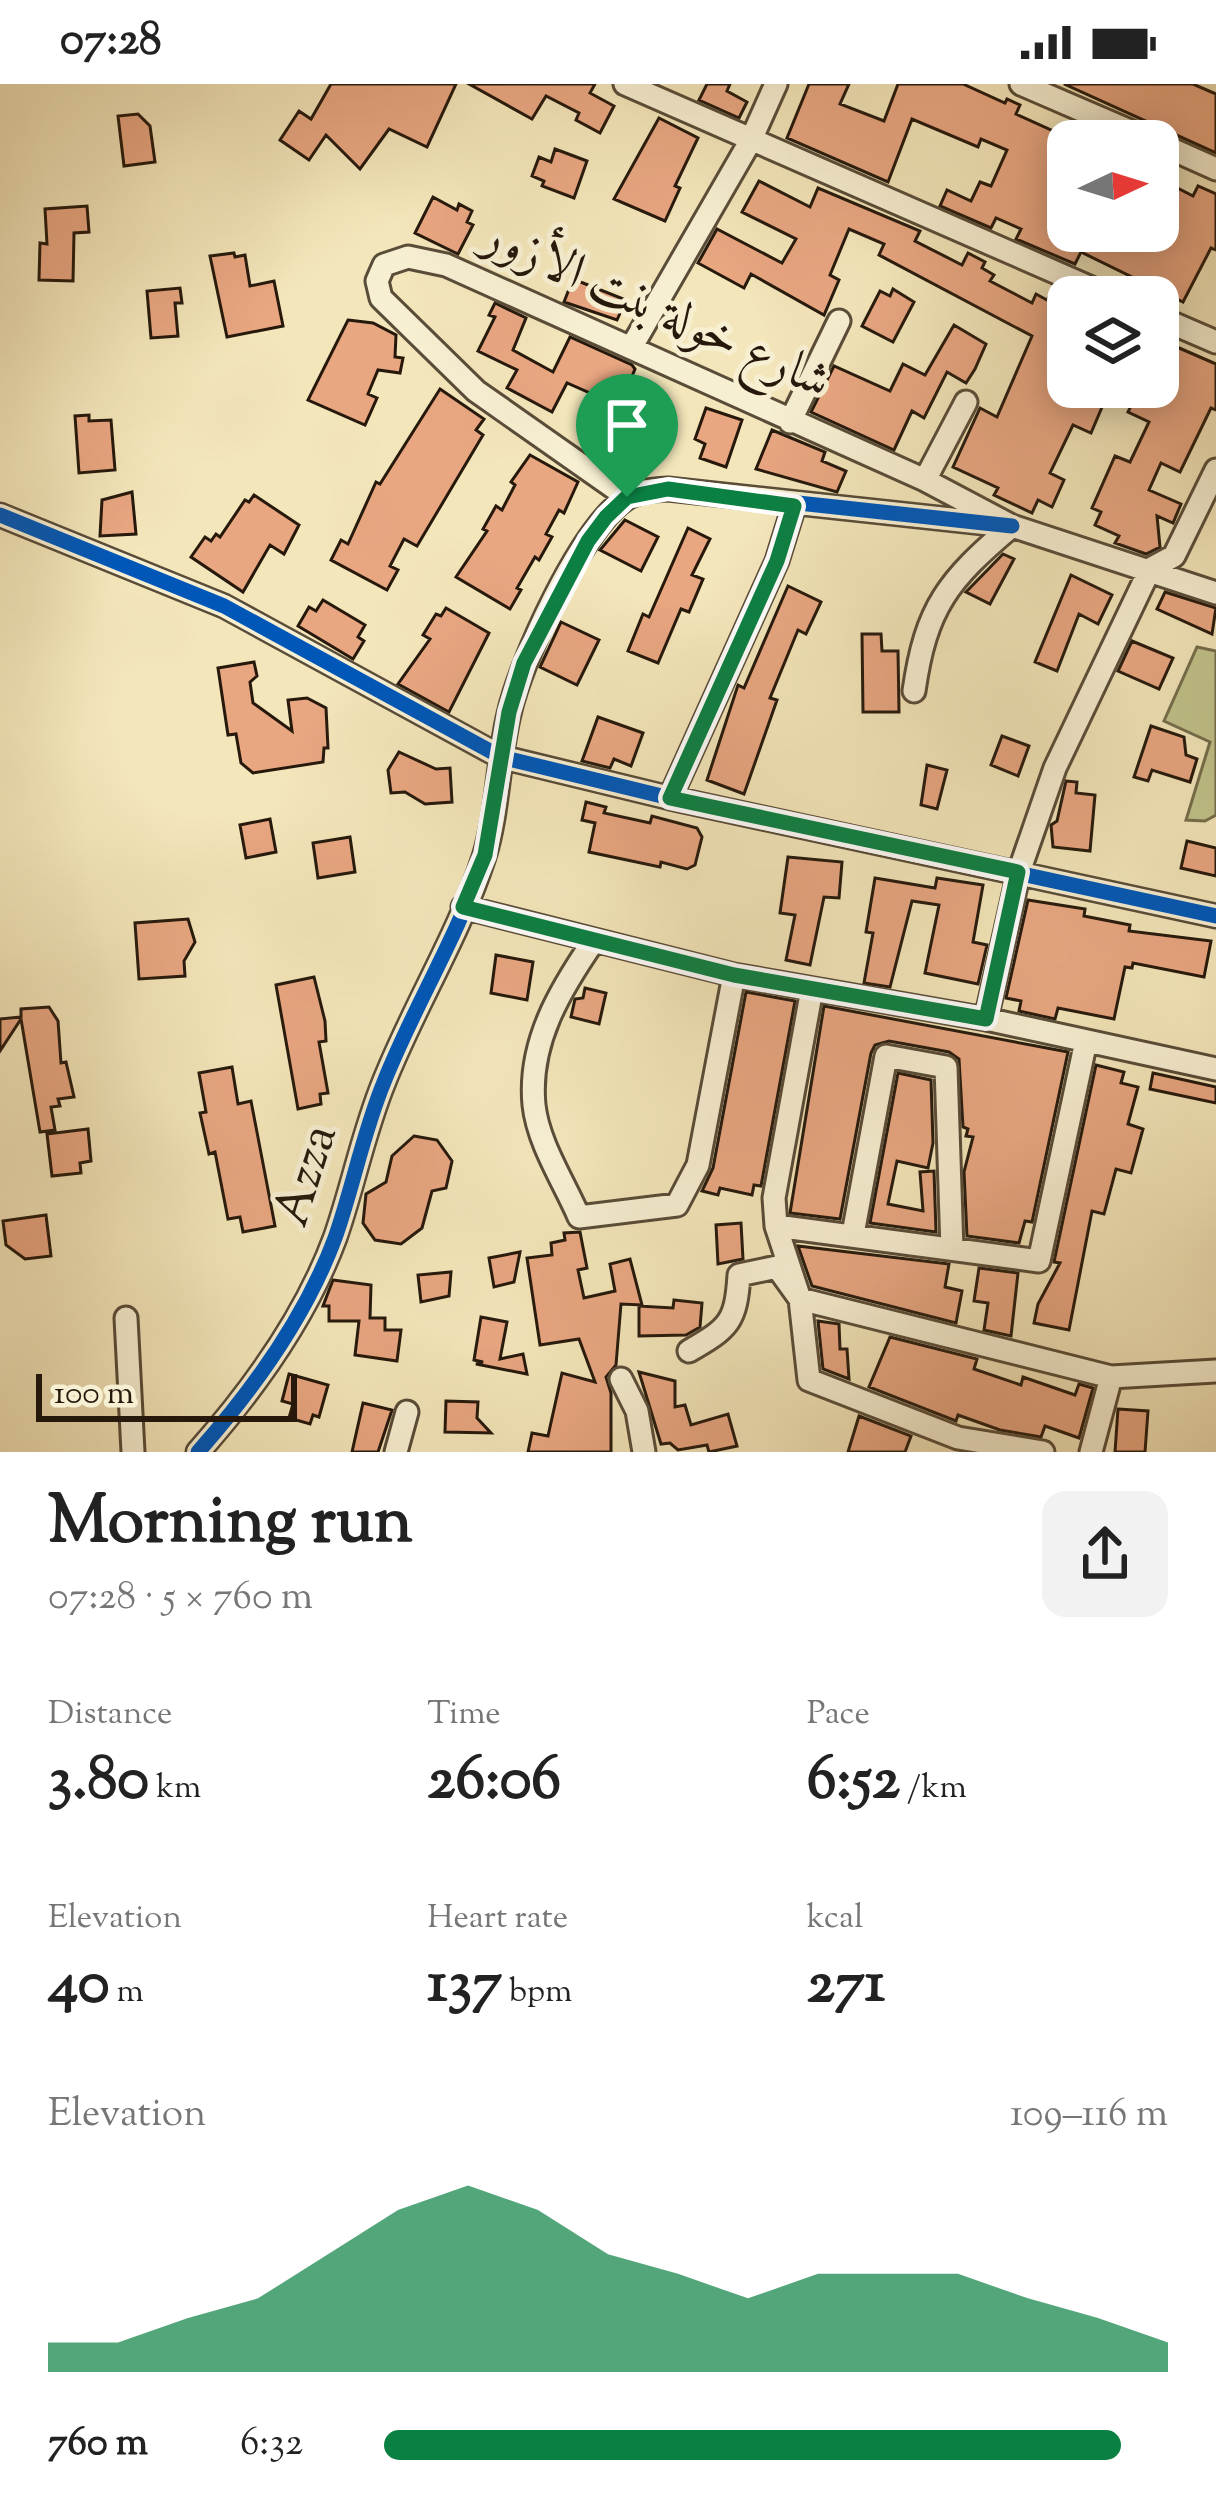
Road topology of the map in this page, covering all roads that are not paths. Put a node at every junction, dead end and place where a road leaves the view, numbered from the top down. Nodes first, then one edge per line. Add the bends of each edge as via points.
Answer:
1 (625, 84) edge
2 (776, 84) edge
3 (1021, 84) edge
4 (1104, 120) edge
5 (752, 140) junction
6 (1179, 153) edge
7 (1216, 170) edge
8 (1064, 276) edge
9 (839, 321) dead end
10 (1179, 326) edge
11 (1216, 342) edge
12 (632, 349) junction
13 (966, 402) dead end
14 (790, 422) junction
15 (1216, 470) edge
16 (925, 480) junction
17 (627, 497) junction
18 (794, 506) junction
19 (0, 515) edge
20 (1012, 526) junction
21 (1150, 568) junction
22 (1216, 593) edge
23 (914, 691) dead end
24 (501, 757) junction
25 (670, 798) junction
26 (1018, 872) junction
27 (463, 907) junction
28 (1216, 916) edge
29 (593, 942) junction
30 (734, 975) junction
31 (812, 988) junction
32 (986, 1019) junction
33 (1086, 1041) junction
34 (1216, 1069) edge
35 (776, 1226) junction
36 (853, 1234) junction
37 (952, 1249) junction
38 (800, 1299) junction
39 (126, 1318) dead end
40 (689, 1351) dead end
41 (1216, 1370) edge
42 (1112, 1376) junction
43 (621, 1379) dead end
44 (407, 1412) dead end
45 (134, 1452) edge
46 (197, 1452) edge
47 (396, 1452) edge
48 (644, 1452) edge
49 (1042, 1452) edge
50 (1091, 1452) edge

1 - 5 street
2 - 5 street
3 - 4 street
5 - 8 street
5 - 12 street
6 - 7 street
9 - 14 street
10 - 11 street
12 - 14 street, شارع خولة بنت الأزور
12 - 17 street, شارع خولة بنت الأزور via 434,260 396,259 377,277 382,299 476,391
13 - 16 street
14 - 16 street, شارع خولة بنت الأزور
15 - 21 street via 1174,556
16 - 20 street, شارع خولة بنت الأزور
17 - 18 street via 668,489
17 - 24 street, Azza via 588,541 524,663
18 - 20 street
18 - 25 street
19 - 24 street via 224,606
20 - 21 street, شارع خولة بنت الأزور
20 - 23 street via 962,569 922,636
21 - 22 street, شارع خولة بنت الأزور
21 - 26 street via 1055,768
24 - 25 street
24 - 27 street, Azza via 485,855
25 - 26 street
26 - 28 street
26 - 32 street
27 - 29 street
27 - 46 street, Azza via 385,1079 309,1297
29 - 30 street
29 - 30 street via 543,1028 534,1102 579,1217 677,1205 688,1189
30 - 31 street
31 - 32 street
31 - 35 street via 774,1198
32 - 33 street
33 - 34 street
33 - 37 street via 1039,1261
35 - 36 street
35 - 38 street
36 - 37 street
36 - 37 street via 886,1056 946,1067
38 - 40 street via 777,1267 739,1275 725,1331
38 - 42 street
38 - 49 street via 809,1380 958,1438
39 - 45 street
41 - 42 street
42 - 50 street
43 - 48 street
44 - 47 street

